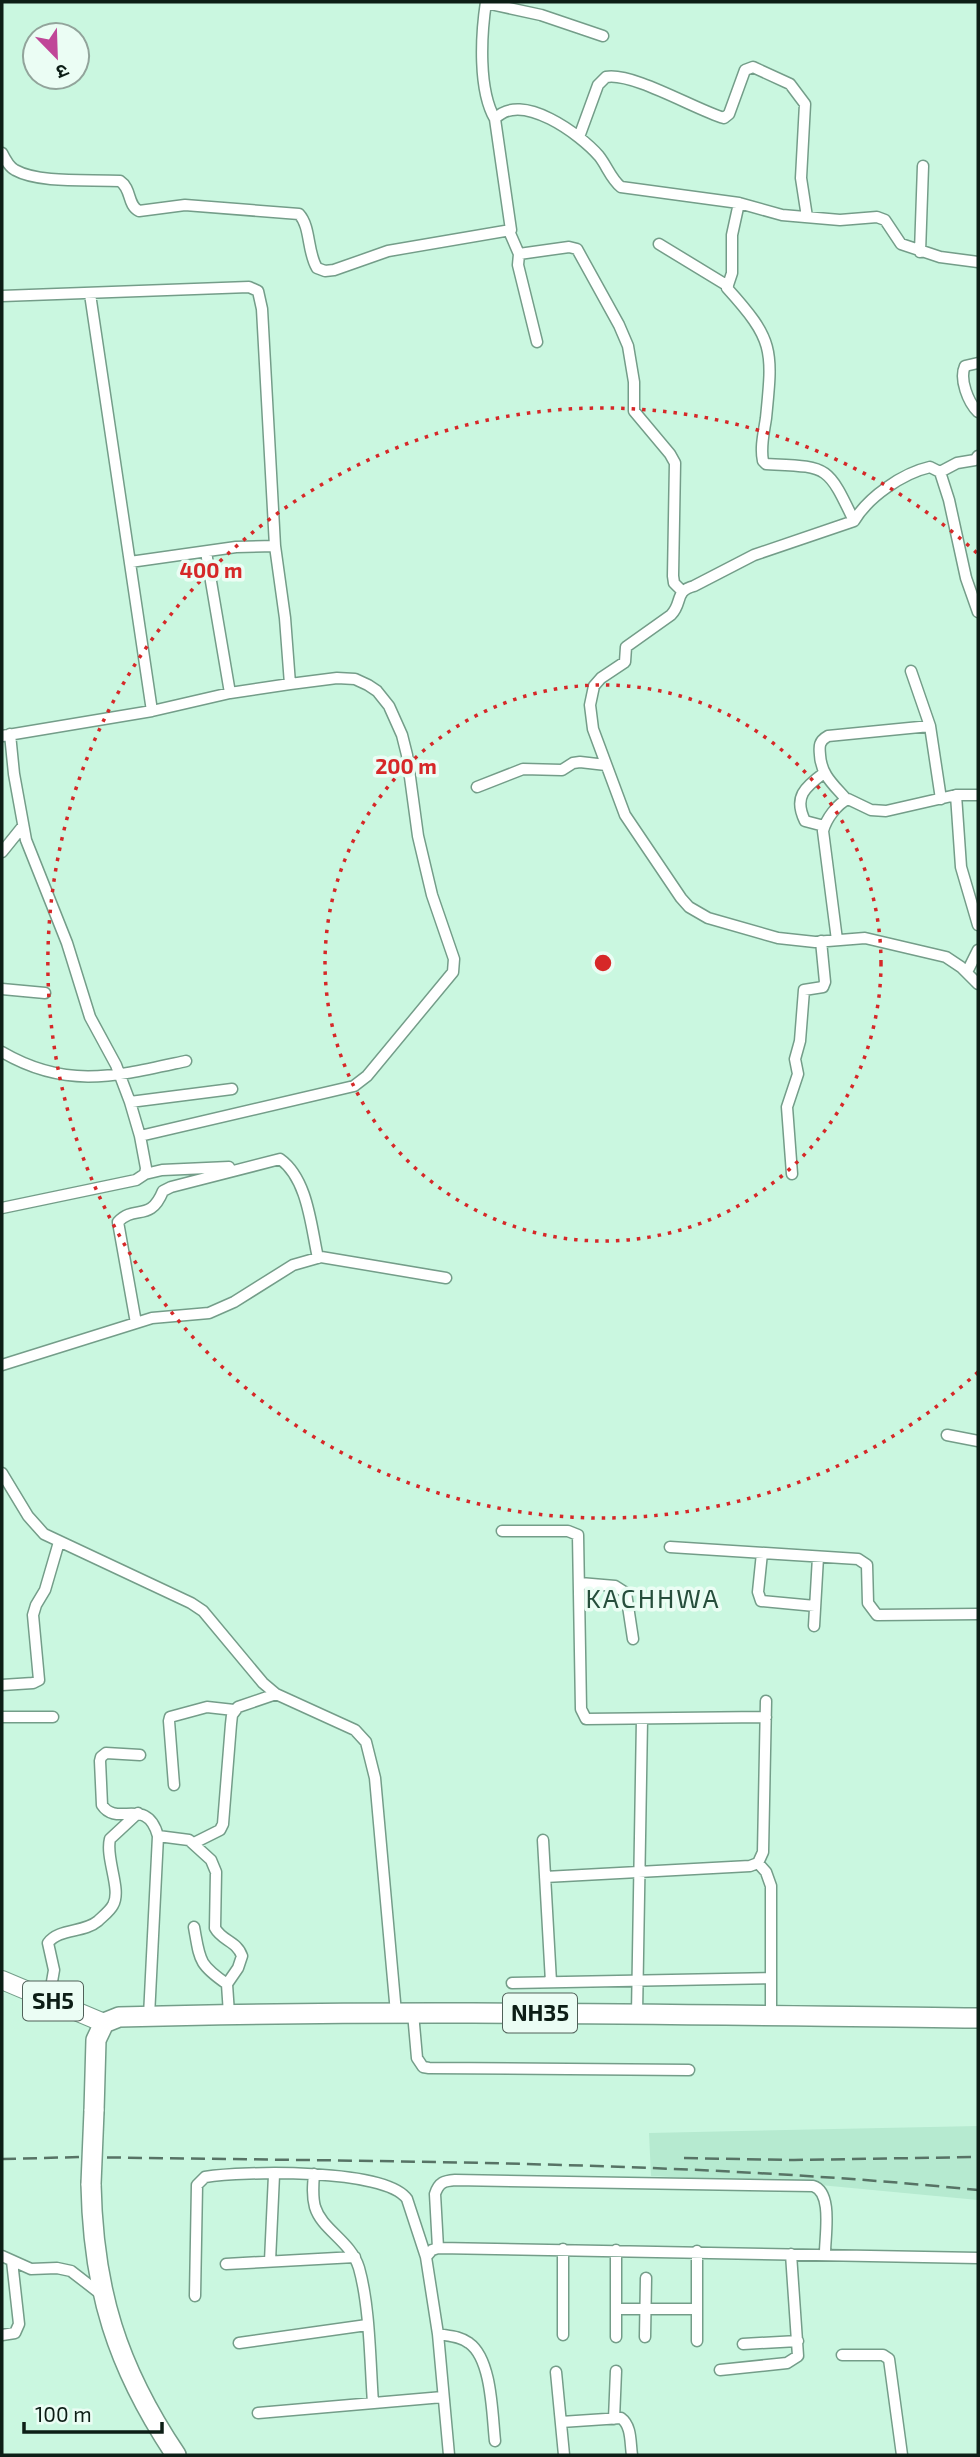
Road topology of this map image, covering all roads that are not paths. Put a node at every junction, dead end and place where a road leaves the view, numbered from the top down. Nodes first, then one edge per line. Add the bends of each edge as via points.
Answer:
1 (542, 2) edge
2 (486, 3) edge
3 (541, 15) junction
4 (603, 36) dead end
5 (495, 119) junction
6 (579, 137) junction
7 (2, 153) edge
8 (923, 166) dead end
9 (7, 167) edge
10 (739, 203) junction
11 (807, 217) junction
12 (509, 231) junction
13 (659, 244) dead end
14 (920, 252) junction
15 (520, 254) junction
16 (978, 262) edge
17 (728, 286) junction
18 (90, 293) junction
19 (2, 296) edge
20 (537, 342) dead end
21 (978, 363) edge
22 (978, 412) edge
23 (978, 456) edge
24 (940, 472) junction
25 (855, 521) junction
26 (275, 546) junction
27 (206, 552) junction
28 (130, 562) junction
29 (682, 591) junction
30 (978, 612) edge
31 (911, 671) dead end
32 (290, 684) junction
33 (230, 693) junction
34 (152, 711) junction
35 (930, 726) junction
36 (6, 735) edge
37 (606, 765) junction
38 (824, 773) junction
39 (477, 788) dead end
40 (978, 794) edge
41 (956, 795) junction
42 (846, 799) junction
43 (941, 799) junction
44 (23, 826) junction
45 (824, 826) junction
46 (2, 852) edge
47 (978, 925) edge
48 (837, 940) junction
49 (821, 941) junction
50 (978, 950) edge
51 (967, 972) junction
52 (978, 984) edge
53 (2, 989) edge
54 (45, 993) dead end
55 (2, 1052) edge
56 (186, 1060) dead end
57 (120, 1075) junction
58 (232, 1089) dead end
59 (130, 1102) junction
60 (141, 1136) junction
61 (249, 1166) junction
62 (145, 1174) junction
63 (792, 1174) dead end
64 (2, 1208) edge
65 (318, 1258) junction
66 (446, 1278) dead end
67 (136, 1323) junction
68 (2, 1365) edge
69 (947, 1435) dead end
70 (978, 1441) edge
71 (2, 1473) edge
72 (502, 1531) dead end
73 (59, 1542) junction
74 (670, 1547) dead end
75 (762, 1553) junction
76 (818, 1557) junction
77 (580, 1583) junction
78 (815, 1606) junction
79 (978, 1614) edge
80 (814, 1626) dead end
81 (633, 1639) dead end
82 (2, 1685) edge
83 (276, 1694) junction
84 (766, 1701) dead end
85 (234, 1710) junction
86 (2, 1717) edge
87 (53, 1717) dead end
88 (766, 1717) junction
89 (642, 1719) junction
90 (139, 1755) dead end
91 (174, 1785) dead end
92 (138, 1813) junction
93 (158, 1836) junction
94 (543, 1840) dead end
95 (194, 1843) junction
96 (758, 1863) junction
97 (639, 1872) junction
98 (545, 1877) junction
99 (194, 1927) dead end
100 (771, 1978) junction
101 (2, 1980) edge
102 (637, 1980) junction
103 (551, 1982) junction
104 (512, 1983) dead end
105 (226, 1984) junction
106 (49, 1999) junction
107 (404, 2013) junction
108 (229, 2014) junction
109 (637, 2014) junction
110 (149, 2016) junction
111 (771, 2016) junction
112 (978, 2018) edge
113 (104, 2023) junction
114 (689, 2070) dead end
115 (314, 2174) junction
116 (274, 2175) junction
117 (438, 2248) junction
118 (563, 2249) junction
119 (616, 2250) junction
120 (697, 2251) junction
121 (825, 2253) junction
122 (791, 2254) junction
123 (355, 2257) junction
124 (426, 2257) junction
125 (7, 2258) edge
126 (978, 2258) edge
127 (270, 2260) junction
128 (226, 2264) dead end
129 (646, 2278) dead end
130 (102, 2295) junction
131 (195, 2296) dead end
132 (616, 2308) junction
133 (645, 2309) junction
134 (697, 2309) junction
135 (367, 2325) junction
136 (438, 2334) junction
137 (2, 2335) edge
138 (563, 2335) dead end
139 (616, 2337) dead end
140 (645, 2337) dead end
141 (697, 2341) dead end
142 (798, 2341) junction
143 (239, 2343) dead end
144 (743, 2344) dead end
145 (842, 2355) dead end
146 (720, 2370) dead end
147 (616, 2371) dead end
148 (556, 2372) dead end
149 (443, 2398) junction
150 (373, 2403) junction
151 (258, 2413) dead end
152 (614, 2419) junction
153 (561, 2422) junction
154 (495, 2441) dead end
155 (177, 2455) edge
156 (449, 2455) edge
157 (564, 2455) edge
158 (632, 2455) edge
159 (902, 2455) edge

1 - 3 street
2 - 3 street
2 - 5 street via 484,85
3 - 4 street
5 - 6 street via 529,111
5 - 12 street via 512,226
6 - 10 street via 621,187
6 - 11 street via 598,85 606,77 653,88 724,118 745,70 753,67 790,85 805,104 801,178
7 - 9 street
8 - 14 street
9 - 12 street via 49,178 120,181 139,211 185,205 295,213 302,218 314,264 325,271 411,247
10 - 11 street
10 - 17 street
11 - 14 street via 882,218 901,244
12 - 15 street
13 - 17 street
14 - 16 street
15 - 20 street via 518,265
15 - 29 street via 578,248 624,336 631,362 634,411 675,463 673,576
17 - 25 street via 760,328 769,352 762,461 826,473
18 - 19 street
18 - 26 street via 249,287 258,291
18 - 28 street
21 - 22 street via 962,371 970,404
23 - 24 street
24 - 25 street via 920,469 885,488
24 - 30 street
25 - 29 street via 754,555
26 - 27 street
26 - 32 street
27 - 28 street
27 - 33 street
28 - 34 street
29 - 37 street via 674,611 626,647 625,662 594,686 590,715
31 - 35 street
32 - 33 street
32 - 60 street via 355,680 377,691 393,715 407,755 425,871 454,969 354,1086
33 - 34 street
34 - 36 street
35 - 38 street via 825,737 819,746
35 - 43 street
36 - 44 street
37 - 39 street via 580,762 562,770 523,769
37 - 49 street via 630,824 689,907 708,918 778,938
38 - 42 street
38 - 45 street via 805,788 801,801 805,821
40 - 41 street
41 - 43 street
41 - 47 street via 961,867
42 - 43 street via 886,811
42 - 45 street
44 - 46 street
44 - 57 street via 86,1006
45 - 48 street
48 - 49 street
48 - 51 street via 872,939 946,957
49 - 63 street via 825,982 823,987 804,990 795,1059 798,1077 787,1107
50 - 51 street
51 - 52 street
53 - 54 street
55 - 57 street via 29,1066 71,1076
56 - 57 street
57 - 59 street
58 - 59 street
59 - 60 street
60 - 62 street
61 - 62 street
61 - 65 street via 277,1159 287,1164 303,1195
61 - 67 street via 171,1187 163,1191 154,1208 119,1220
62 - 64 street via 136,1180
65 - 66 street
65 - 67 street via 293,1265 222,1308
67 - 68 street
69 - 70 street
71 - 73 street via 28,1516 44,1534
72 - 77 street via 575,1532 580,1542
73 - 82 street via 33,1615 39,1679
73 - 83 street via 197,1607
74 - 75 street
75 - 76 street
75 - 78 street via 761,1601
76 - 78 street
76 - 79 street via 864,1561 868,1603 877,1615
77 - 81 street via 615,1587 626,1593
77 - 89 street via 582,1715 591,1720
78 - 80 street
83 - 85 street
83 - 107 street via 355,1730 366,1742 372,1757
84 - 88 street
85 - 91 street via 207,1707 170,1717
85 - 95 street via 223,1825
86 - 87 street
88 - 89 street
88 - 96 street via 763,1852
89 - 97 street
90 - 92 street via 106,1753 100,1757 102,1805 111,1813
92 - 93 street via 149,1817
92 - 106 street via 114,1833 108,1845 113,1906 93,1924 48,1943 54,1970
93 - 95 street
93 - 110 street
94 - 98 street
95 - 105 street via 216,1872 215,1928 242,1956
96 - 97 street
96 - 100 street via 771,1886
97 - 98 street
97 - 102 street
98 - 103 street
99 - 105 street via 201,1962
100 - 102 street
100 - 111 street
101 - 106 main road, SH5
102 - 103 street
102 - 109 street
103 - 104 street
105 - 108 street
106 - 113 main road, SH5
107 - 108 highway, NH35
107 - 109 highway, NH35
107 - 114 street via 419,2063 429,2068
108 - 110 highway, NH35
109 - 111 highway, NH35
110 - 113 highway, NH35 via 119,2017
111 - 112 highway, NH35
113 - 130 highway, bridge via 96,2039 91,2184 91,2227
115 - 116 street
115 - 123 street via 317,2212
115 - 124 street via 362,2179 399,2190 407,2199
116 - 127 street
116 - 131 street via 215,2175 200,2180 194,2215
117 - 118 street
117 - 121 street via 438,2186 444,2181 497,2181 813,2186 826,2198
117 - 124 street
118 - 119 street
118 - 138 street
119 - 120 street
119 - 132 street
120 - 122 street
120 - 134 street
121 - 122 street
121 - 126 street
122 - 142 street
123 - 127 street
123 - 135 street
124 - 136 street
125 - 130 street via 31,2269 71,2272
125 - 137 street via 19,2324 15,2333
127 - 128 street
129 - 133 street
130 - 155 highway via 135,2388
132 - 133 street
132 - 139 street
133 - 134 street
133 - 140 street
134 - 141 street
135 - 143 street
135 - 150 street
136 - 149 street
136 - 154 street via 465,2340 479,2353 487,2374
142 - 144 street
142 - 146 street via 794,2360
145 - 159 street via 889,2359
147 - 152 street
148 - 153 street
149 - 150 street
149 - 156 street
150 - 151 street
152 - 153 street
152 - 158 street via 627,2424
153 - 157 street

